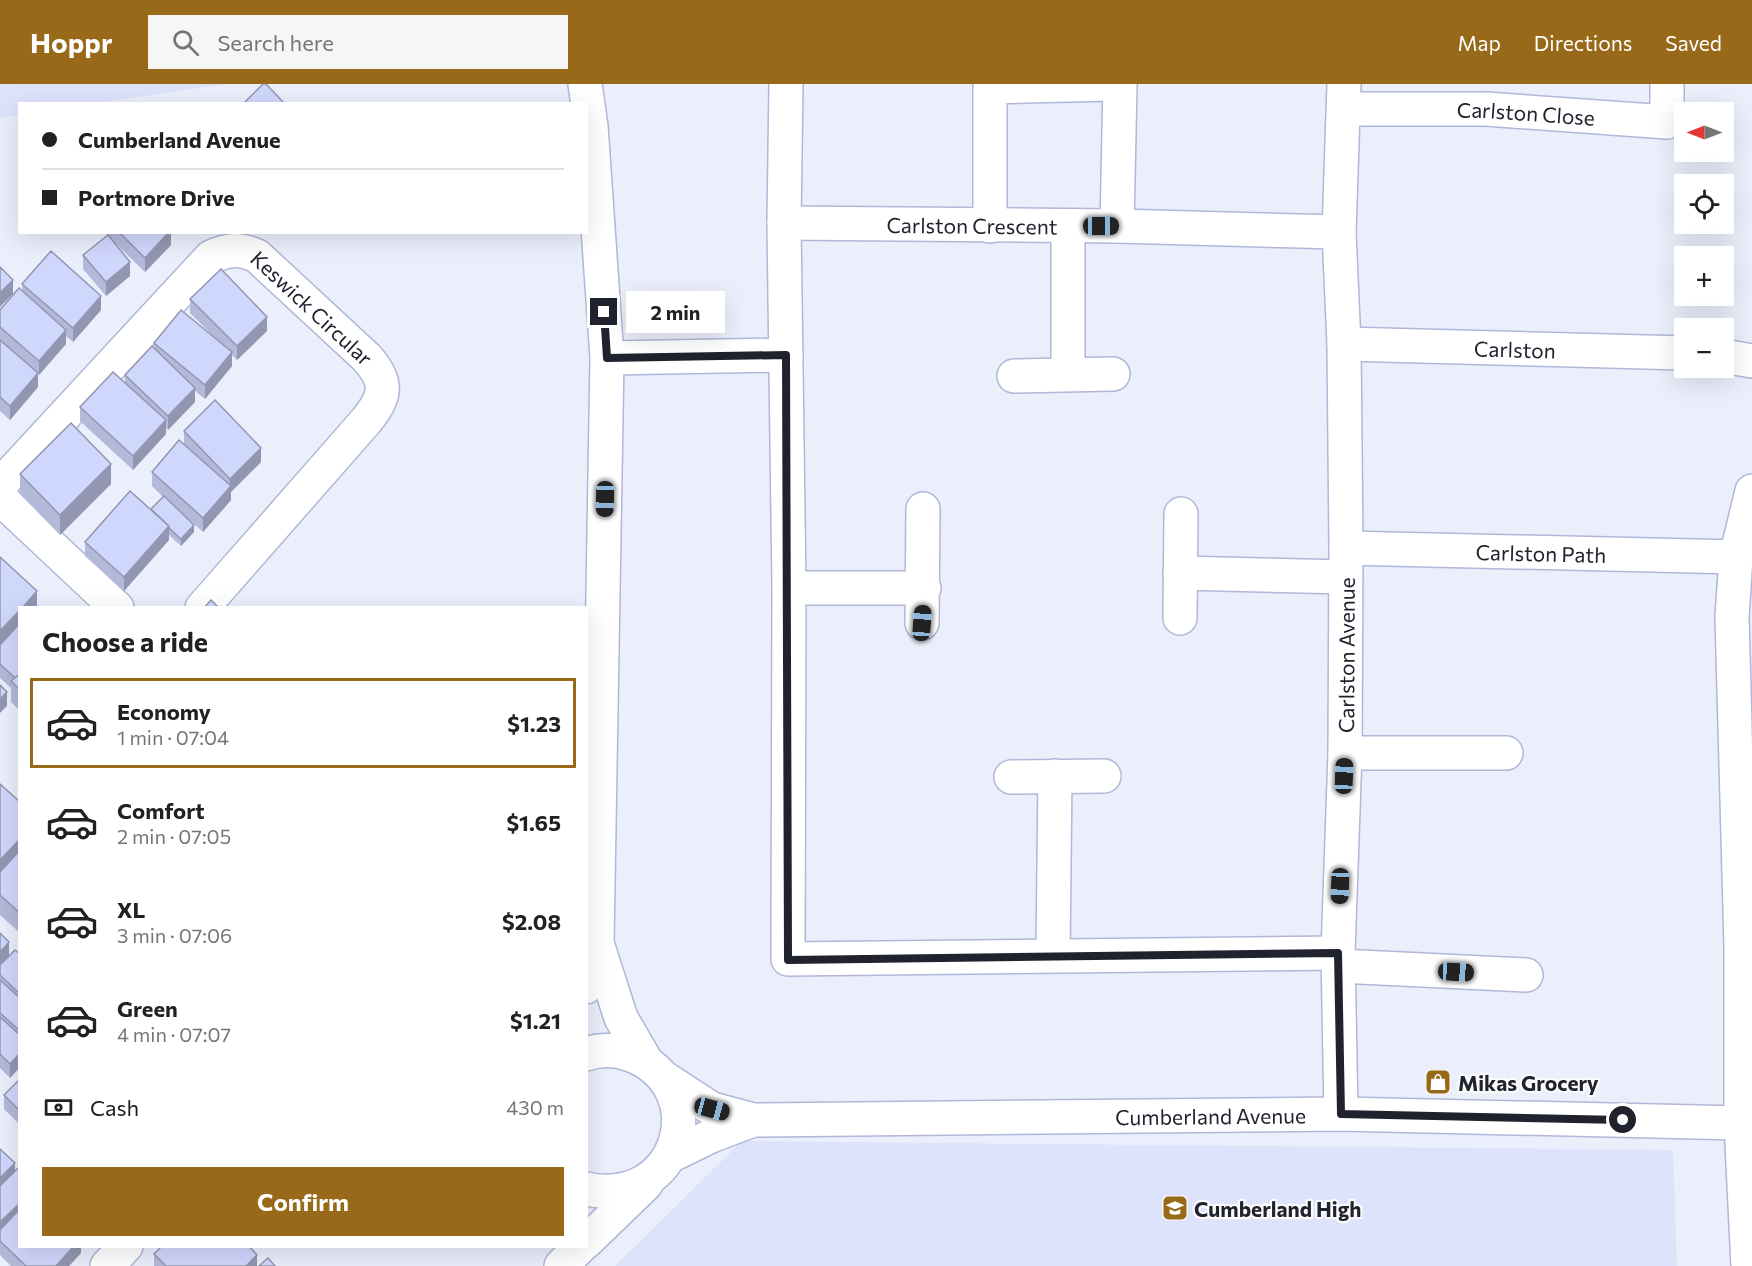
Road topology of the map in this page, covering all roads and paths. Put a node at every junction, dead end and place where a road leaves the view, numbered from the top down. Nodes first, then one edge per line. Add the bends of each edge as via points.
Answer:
1 (585, 84) edge
2 (786, 84) edge
3 (1113, 84) edge
4 (1120, 84) edge
5 (1667, 84) edge
6 (989, 85) edge
7 (1344, 97) edge
8 (588, 102) edge
9 (588, 105) edge
10 (784, 223) junction
11 (990, 226) junction
12 (1068, 226) junction
13 (1117, 226) junction
14 (1339, 232) junction
15 (1344, 344) junction
16 (1674, 353) edge
17 (786, 355) junction
18 (607, 358) junction
19 (1734, 358) edge
20 (1752, 361) edge
21 (1068, 373) junction
22 (1113, 375) dead end
23 (1014, 376) dead end
24 (0, 485) edge
25 (1752, 491) edge
26 (0, 498) edge
27 (923, 509) dead end
28 (1181, 514) dead end
29 (1736, 557) junction
30 (1346, 563) junction
31 (1180, 573) junction
32 (789, 588) junction
33 (924, 588) junction
34 (115, 606) edge
35 (204, 606) edge
36 (1180, 618) dead end
37 (922, 623) dead end
38 (1345, 753) junction
39 (1506, 753) dead end
40 (1055, 776) junction
41 (1104, 776) dead end
42 (1011, 777) dead end
43 (597, 943) junction
44 (1747, 945) edge
45 (1053, 954) junction
46 (1338, 960) junction
47 (1526, 975) dead end
48 (588, 979) edge
49 (588, 1053) edge
50 (656, 1070) junction
51 (1341, 1114) junction
52 (753, 1120) junction
53 (1741, 1123) junction
54 (662, 1167) junction
55 (588, 1189) edge
56 (588, 1240) edge
57 (124, 1248) edge
58 (557, 1248) edge
59 (579, 1248) edge
60 (107, 1266) edge
61 (556, 1266) edge
62 (561, 1266) edge
63 (1748, 1266) edge

1 - 8 street
2 - 10 street
3 - 6 street
4 - 13 street
5 - 7 street, Carlston Close via 1667,122
6 - 11 street
7 - 14 street, Carlston Avenue
9 - 18 street
10 - 11 street, Carlston Crescent
10 - 17 street
11 - 12 street, Carlston Crescent
12 - 13 street, Carlston Crescent
12 - 21 street
13 - 14 street, Carlston Crescent
14 - 15 street, Carlston Avenue
15 - 16 street, Carlston
15 - 30 street, Carlston Avenue
17 - 18 street
17 - 32 street
18 - 43 street
19 - 20 street
21 - 22 street
21 - 23 street
24 - 35 street, Keswick Circular via 211,257 227,250 257,256 377,369 383,384 380,404
25 - 29 street
26 - 34 street
27 - 33 street
28 - 31 street
29 - 30 street, Carlston Path
29 - 44 street via 1732,617
30 - 31 street, Carlston Path
30 - 38 street, Carlston Avenue
31 - 36 street
32 - 33 street
32 - 45 street via 788,960
33 - 37 street
38 - 39 street
38 - 46 street, Carlston Avenue
40 - 41 street
40 - 42 street
40 - 45 street
43 - 48 street
43 - 50 street via 621,1018
44 - 53 street
45 - 46 street
46 - 47 street
46 - 51 street, Carlston Avenue
49 - 50 street via 622,1051
50 - 52 street, Cumberland Avenue via 712,1109
50 - 54 street via 677,1104 679,1131
51 - 52 street, Cumberland Avenue
51 - 53 street, Cumberland Avenue
52 - 54 street, Cumberland Avenue via 711,1136
53 - 63 street
54 - 55 street via 631,1190 605,1193
54 - 56 street, Cumberland Avenue
57 - 60 street
58 - 61 street
59 - 62 street

